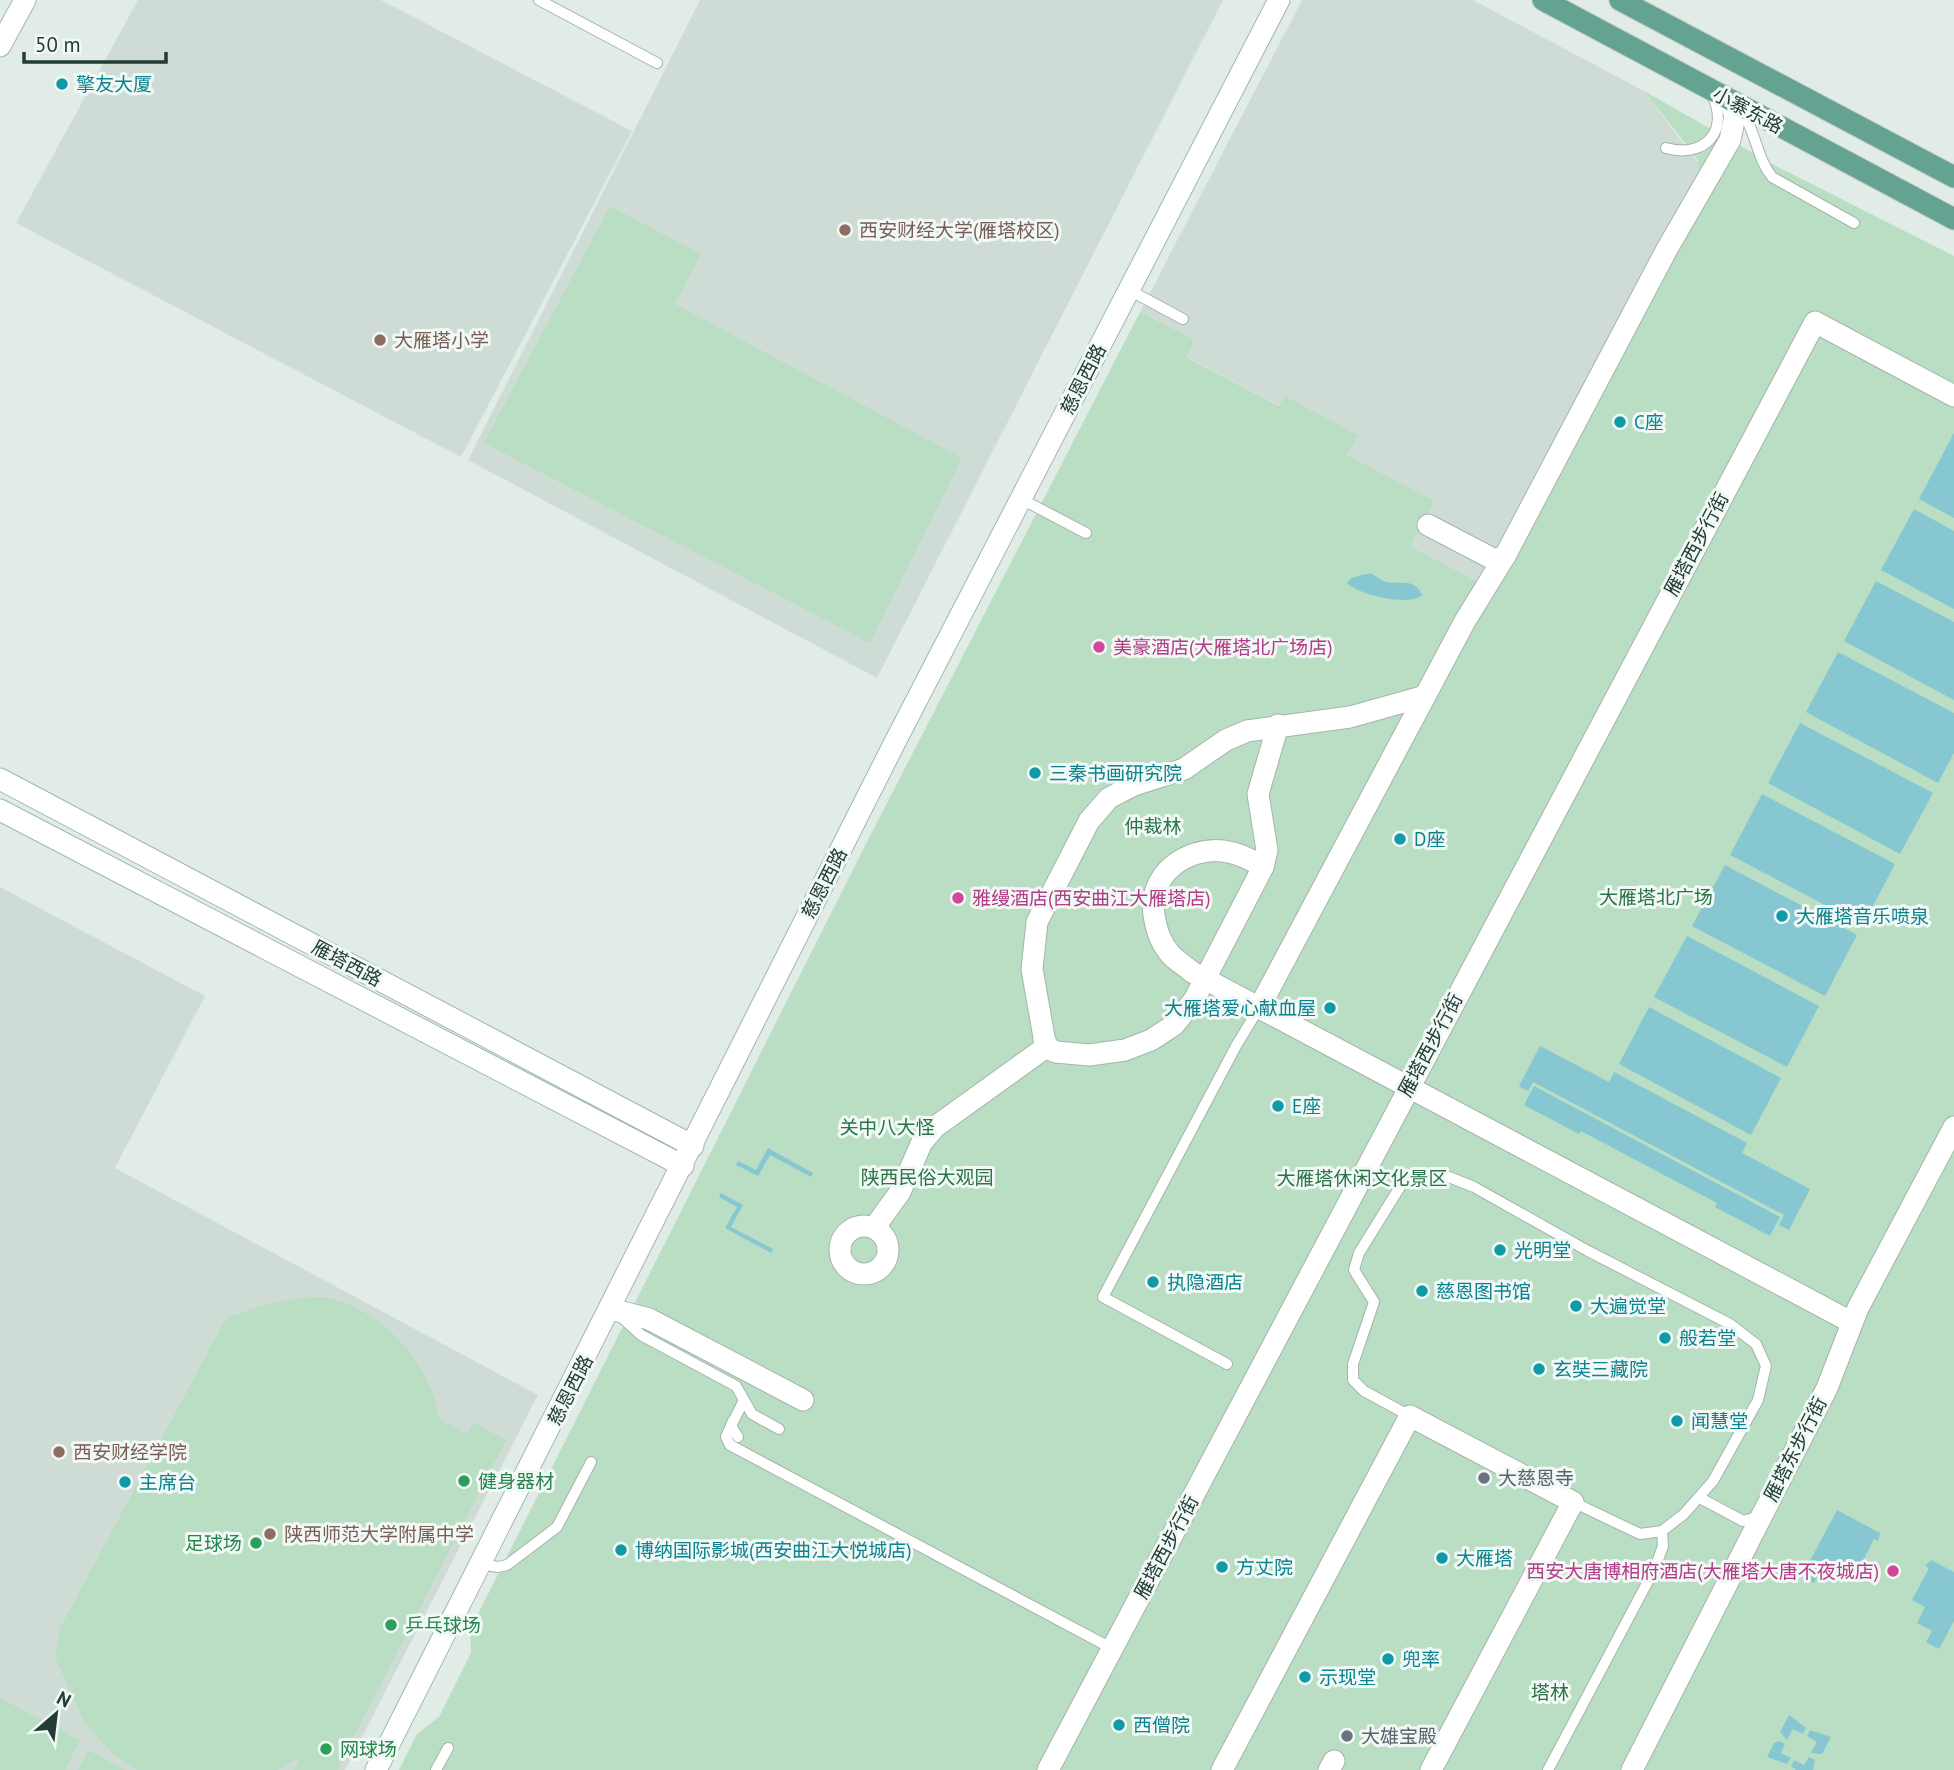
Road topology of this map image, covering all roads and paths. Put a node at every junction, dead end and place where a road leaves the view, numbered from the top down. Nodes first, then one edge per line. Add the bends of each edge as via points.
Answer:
1 (25, 0) edge
2 (539, 0) edge
3 (1279, 0) edge
4 (1543, 0) edge
5 (1620, 0) edge
6 (0, 46) edge
7 (657, 63) dead end
8 (1700, 84) junction
9 (1722, 95) junction
10 (1666, 148) dead end
11 (1954, 177) edge
12 (1954, 219) edge
13 (1854, 223) dead end
14 (1129, 290) junction
15 (1184, 319) dead end
16 (1954, 396) edge
17 (1021, 499) junction
18 (1429, 525) dead end
19 (1086, 533) dead end
20 (1504, 556) junction
21 (1425, 696) junction
22 (1278, 725) junction
23 (0, 779) edge
24 (0, 810) edge
25 (1263, 867) junction
26 (1206, 979) junction
27 (1259, 1008) junction
28 (1046, 1048) junction
29 (1408, 1087) junction
30 (1954, 1127) edge
31 (693, 1146) junction
32 (684, 1166) junction
33 (874, 1228) dead end
34 (611, 1309) joint
35 (1851, 1322) junction
36 (1227, 1364) dead end
37 (744, 1400) junction
38 (803, 1400) dead end
39 (1410, 1416) junction
40 (733, 1421) junction
41 (779, 1429) dead end
42 (738, 1437) dead end
43 (591, 1462) dead end
44 (1700, 1498) junction
45 (1573, 1502) junction
46 (1763, 1513) junction
47 (1662, 1531) junction
48 (481, 1564) junction
49 (1112, 1648) junction
50 (448, 1748) dead end
51 (376, 1770) edge
52 (436, 1770) edge
53 (1048, 1770) edge
54 (1222, 1770) edge
55 (1431, 1770) edge
56 (1548, 1770) edge
57 (1632, 1770) edge

1 - 6 street
2 - 7 lane
3 - 14 street, 慈恩西路
4 - 8 main road, 小寨东路
5 - 11 main road, 小寨东路
8 - 9 main road, 小寨东路
8 - 10 lane via 1718,105 1715,133 1694,151
9 - 12 main road, 小寨东路
9 - 13 lane via 1749,122 1772,177
9 - 20 street via 1735,116 1730,141 1667,249
14 - 15 lane
14 - 17 street, 慈恩西路
16 - 29 street, 雁塔西步行街 via 1815,321
17 - 19 lane
17 - 31 street, 慈恩西路
18 - 20 street via 1495,560
20 - 21 street
21 - 22 street via 1349,717
21 - 27 street
22 - 25 street via 1258,794 1267,850
22 - 28 street via 1236,735 1184,769 1121,790 1098,809 1037,922 1032,969
23 - 31 street, 雁塔西路
24 - 32 street, 雁塔西路
25 - 26 street
25 - 26 street via 1236,854 1207,851 1178,861 1158,883 1153,906 1156,931 1170,954
26 - 27 street
26 - 28 street via 1182,1017 1151,1040 1109,1054
27 - 29 street
27 - 36 lane via 1104,1295
28 - 33 street via 926,1135 900,1192
29 - 35 street
29 - 49 street, 雁塔西步行街
30 - 35 street, 雁塔东步行街
31 - 32 street, 慈恩西路
32 - 48 street, 慈恩西路
34 - 37 lane via 641,1335 736,1386
34 - 38 street via 649,1319
35 - 46 street, 雁塔东步行街 via 1826,1388
37 - 40 lane
37 - 41 lane via 752,1415
39 - 44 lane via 1353,1380 1353,1364 1374,1302 1354,1270 1396,1189 1417,1176 1436,1175 1474,1187 1730,1324 1756,1344 1766,1366 1762,1390
39 - 45 street
39 - 54 street
40 - 42 lane via 732,1430
40 - 49 lane via 726,1437 730,1445
43 - 48 lane via 552,1532 507,1565
44 - 46 lane via 1744,1521
44 - 47 lane
45 - 47 lane via 1629,1531
45 - 55 street
46 - 57 street, 雁塔东步行街
47 - 56 lane via 1663,1546 1655,1568
48 - 51 street, 慈恩西路
49 - 53 street, 雁塔西步行街
50 - 52 lane

